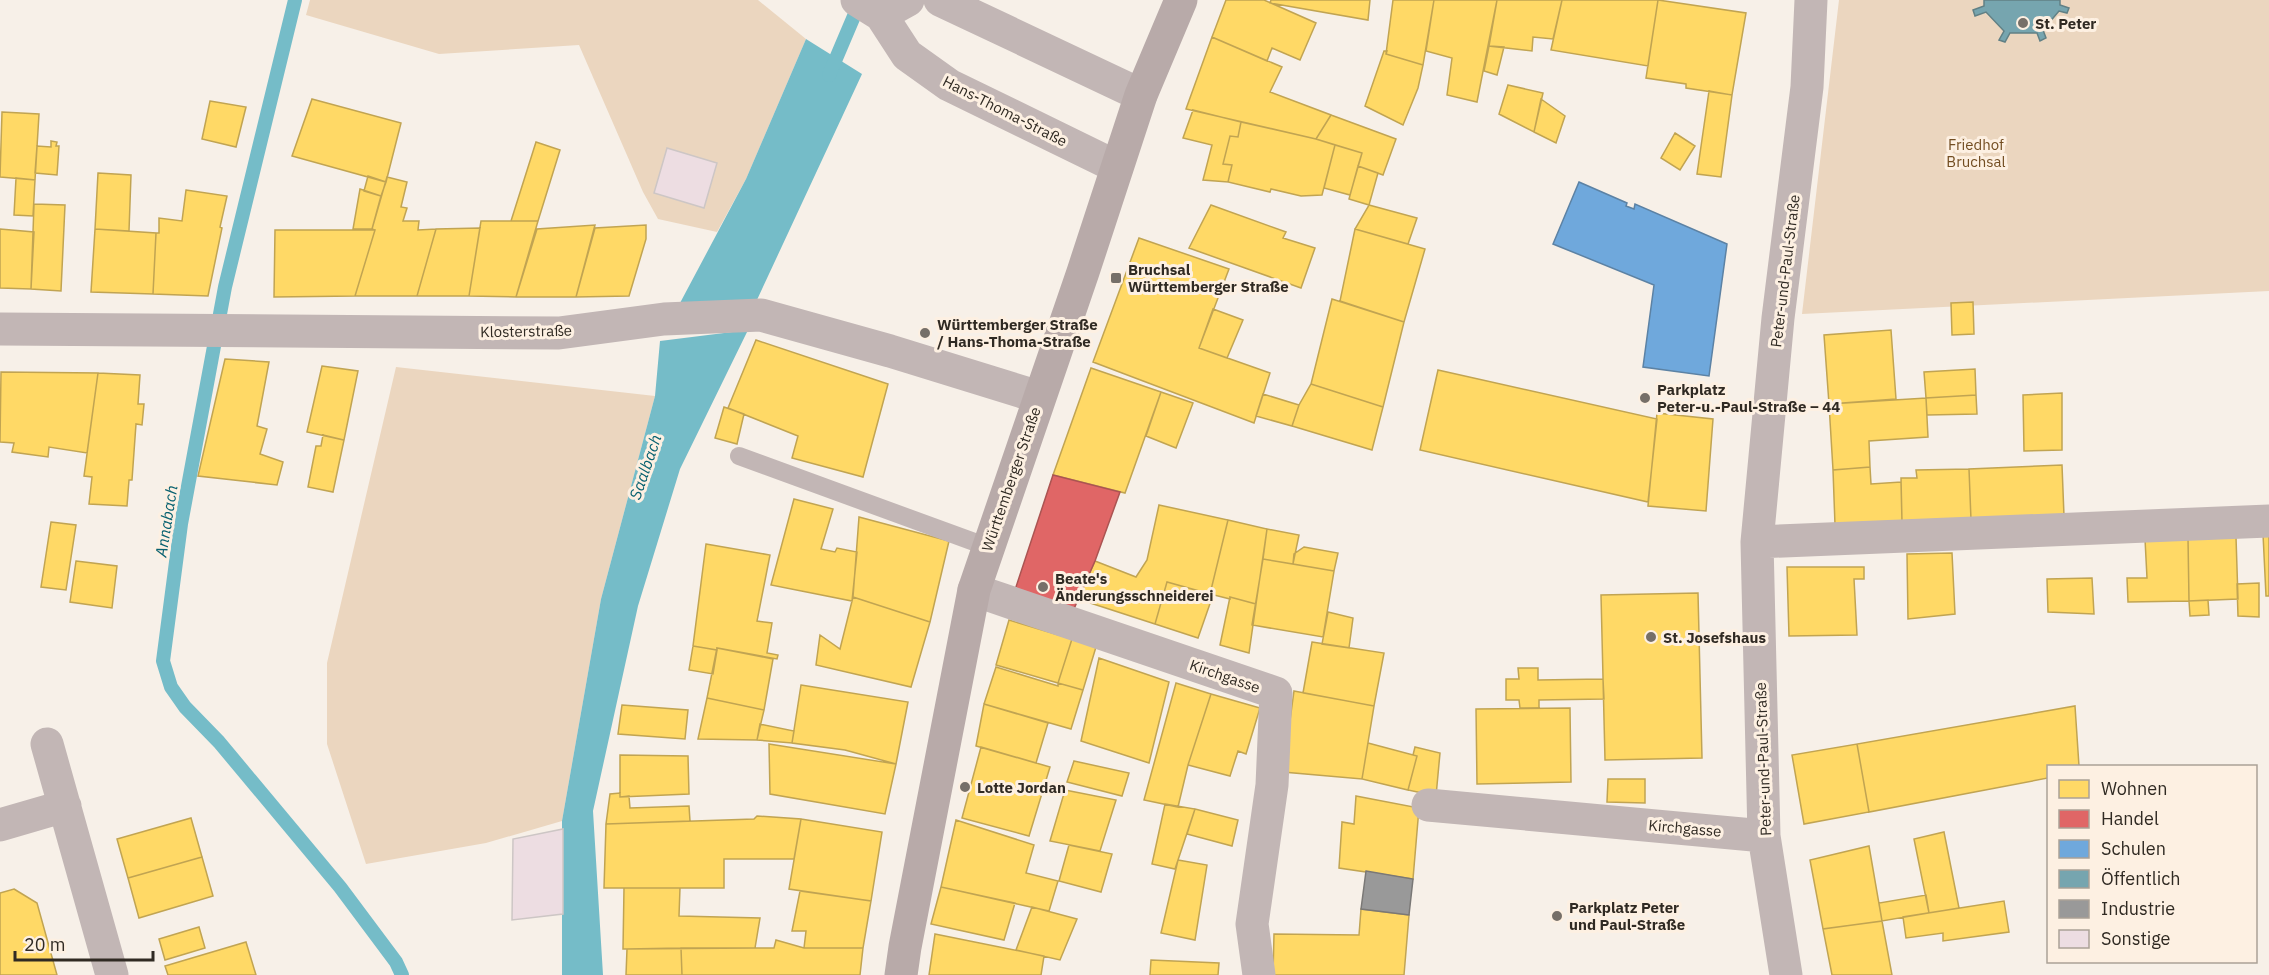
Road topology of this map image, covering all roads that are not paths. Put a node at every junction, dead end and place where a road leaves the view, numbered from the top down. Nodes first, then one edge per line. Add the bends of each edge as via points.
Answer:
1 (940, 0) edge
2 (1181, 0) edge
3 (1810, 0) edge
4 (882, 5) edge
5 (1141, 95) junction
6 (1117, 167) junction
7 (0, 328) edge
8 (1039, 397) junction
9 (739, 456) dead end
10 (2269, 521) edge
11 (1757, 542) junction
12 (988, 547) junction
13 (974, 590) junction
14 (47, 744) dead end
15 (1428, 805) dead end
16 (65, 806) junction
17 (0, 825) edge
18 (1764, 836) junction
19 (112, 975) edge
20 (902, 975) edge
21 (1259, 975) edge
22 (1786, 975) edge

1 - 5 street
2 - 5 main road, Württemberger Straße
3 - 11 street, Peter-und-Paul-Straße via 1807,87 1778,318
4 - 6 street, Hans-Thoma-Straße via 908,55 949,85
5 - 6 main road, Württemberger Straße
6 - 8 main road, Württemberger Straße
7 - 8 street, Klosterstraße via 559,333 664,319 760,315
8 - 12 main road, Württemberger Straße
9 - 12 lane
10 - 11 street
11 - 18 street, Peter-und-Paul-Straße
12 - 13 main road, Württemberger Straße
13 - 20 main road, Württemberger Straße
13 - 21 street, Kirchgasse via 1276,693 1272,785 1252,924
14 - 16 street
15 - 18 street, Kirchgasse
16 - 17 street
16 - 19 street
18 - 22 street, Peter-und-Paul-Straße

